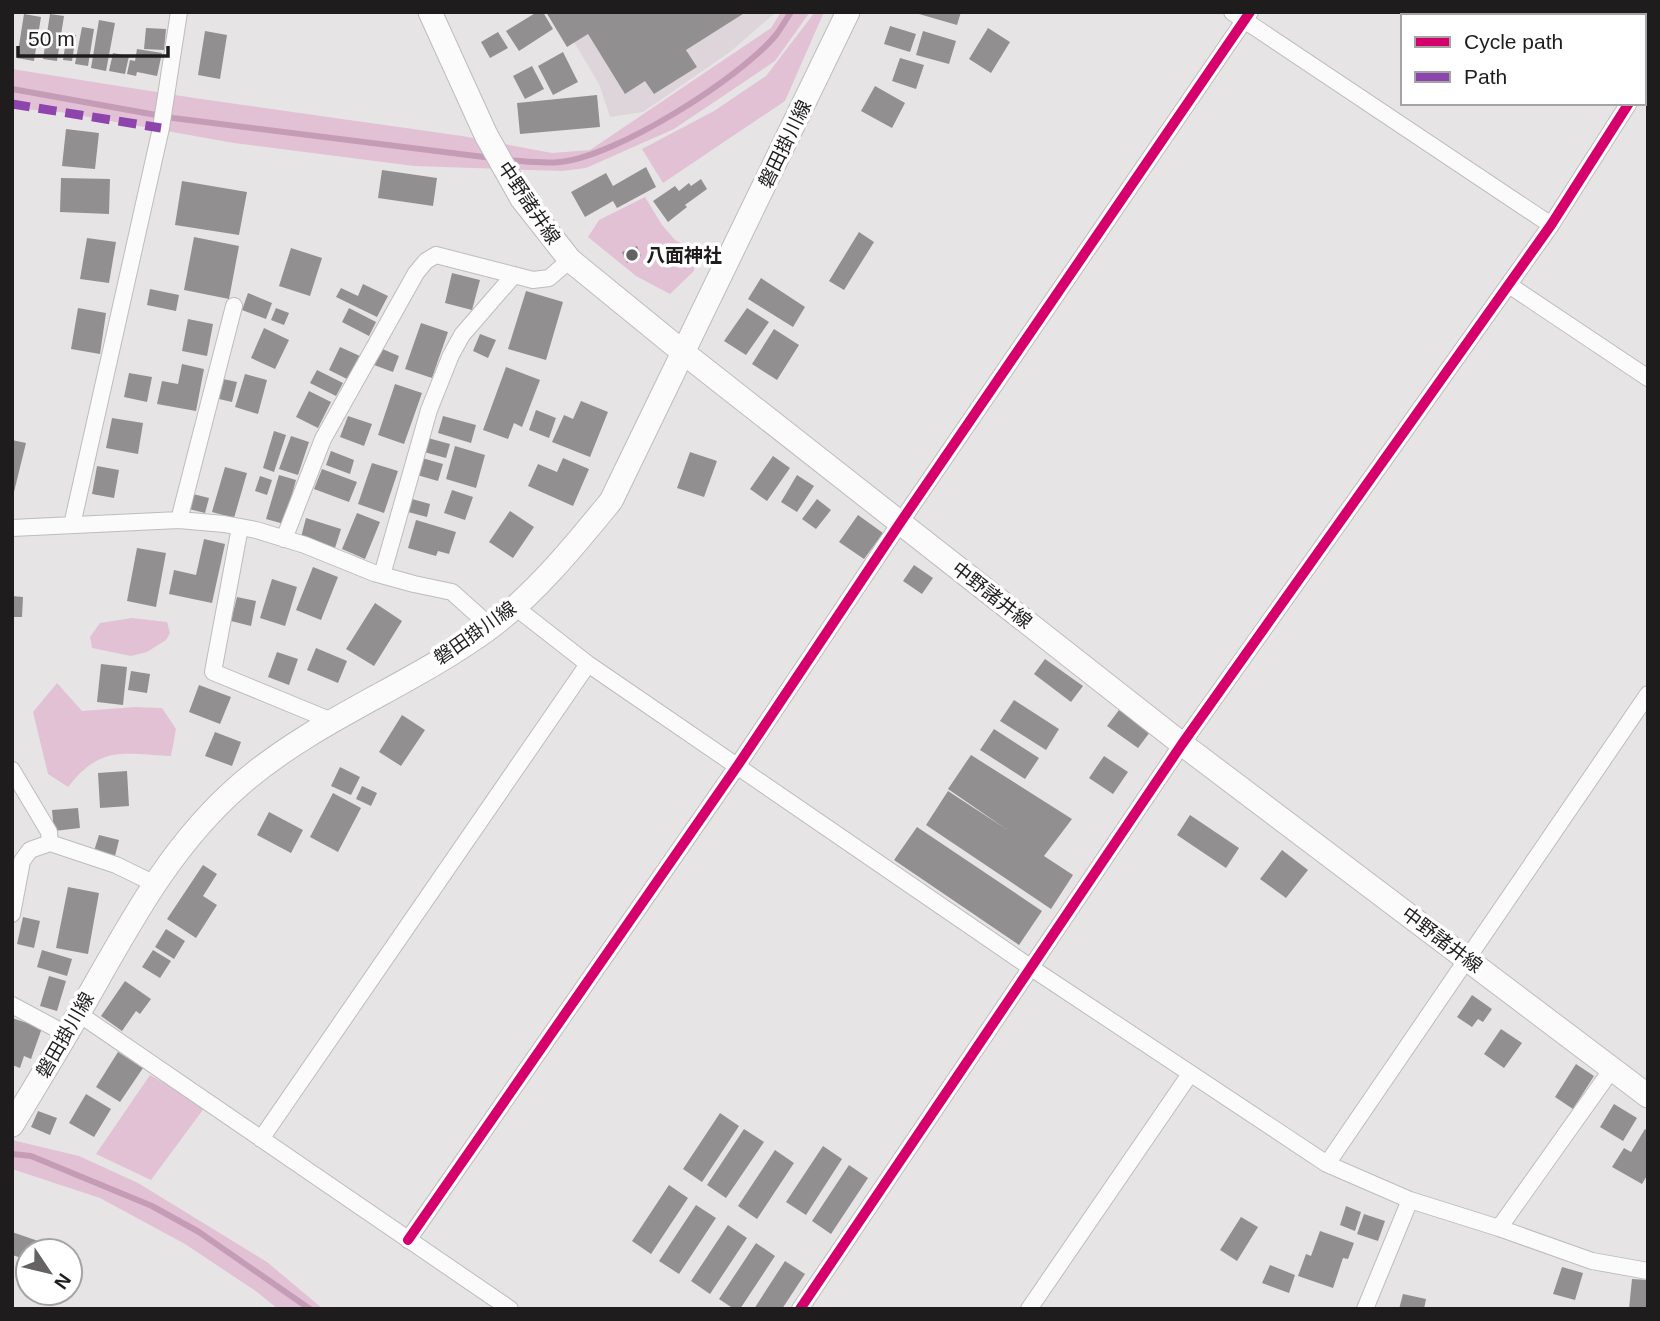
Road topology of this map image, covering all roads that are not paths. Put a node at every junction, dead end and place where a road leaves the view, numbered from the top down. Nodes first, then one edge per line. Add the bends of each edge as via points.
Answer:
1 (179, 12) edge
2 (430, 12) edge
3 (848, 12) edge
4 (1242, 15) edge
5 (1628, 105) edge
6 (1551, 225) junction
7 (570, 260) junction
8 (513, 275) junction
9 (1509, 285) junction
10 (234, 306) dead end
11 (684, 353) junction
12 (1648, 378) edge
13 (179, 520) junction
14 (900, 523) junction
15 (72, 525) junction
16 (240, 527) junction
17 (12, 528) edge
18 (284, 539) junction
19 (382, 575) junction
20 (515, 607) junction
21 (491, 627) junction
22 (588, 664) junction
23 (1648, 694) edge
24 (332, 721) junction
25 (1182, 744) junction
26 (738, 765) junction
27 (12, 770) edge
28 (50, 843) junction
29 (153, 883) junction
30 (12, 914) edge
31 (1469, 959) junction
32 (1030, 967) junction
33 (12, 1004) edge
34 (79, 1014) junction
35 (66, 1034) junction
36 (1612, 1069) junction
37 (1190, 1074) junction
38 (1648, 1096) edge
39 (12, 1125) edge
40 (261, 1139) junction
41 (1327, 1164) junction
42 (1410, 1200) junction
43 (1499, 1228) junction
44 (408, 1240) junction
45 (1648, 1270) edge
46 (510, 1309) edge
47 (800, 1309) edge
48 (1029, 1309) edge
49 (1365, 1309) edge

1 - 15 street via 161,128
2 - 7 main road, 中野諸井線 via 486,135 522,199
3 - 11 main road, 磐田掛川線
4 - 6 street
4 - 14 street
5 - 6 street
6 - 9 street
7 - 8 street via 550,278
7 - 11 main road, 中野諸井線
8 - 18 street via 436,256 426,261 323,439
8 - 19 street via 462,335 451,355 429,410
9 - 12 street
9 - 25 street
10 - 13 street
11 - 14 main road, 中野諸井線
11 - 20 main road, 磐田掛川線 via 611,501
13 - 15 street
13 - 16 street
14 - 25 main road, 中野諸井線
14 - 26 street
15 - 17 street
16 - 18 street
16 - 24 street via 213,672
18 - 19 street
19 - 21 street via 452,592
20 - 21 main road, 磐田掛川線
20 - 22 street
21 - 24 main road, 磐田掛川線
22 - 26 street
22 - 40 street
23 - 31 street
24 - 29 main road, 磐田掛川線 via 287,748 239,786 183,843
25 - 31 main road, 中野諸井線
25 - 32 street
26 - 32 street
26 - 44 street
27 - 28 street via 49,832
28 - 29 street
28 - 30 street via 30,850 22,861
29 - 34 main road, 磐田掛川線
31 - 36 main road, 中野諸井線
31 - 41 street
32 - 37 street
32 - 47 street
33 - 35 street
34 - 35 main road, 磐田掛川線
34 - 40 street
35 - 39 main road, 磐田掛川線
36 - 38 main road, 中野諸井線
36 - 43 street
37 - 41 street
37 - 48 street
40 - 44 street
41 - 42 street
42 - 43 street
42 - 49 street
43 - 45 street via 1592,1261
44 - 46 street

